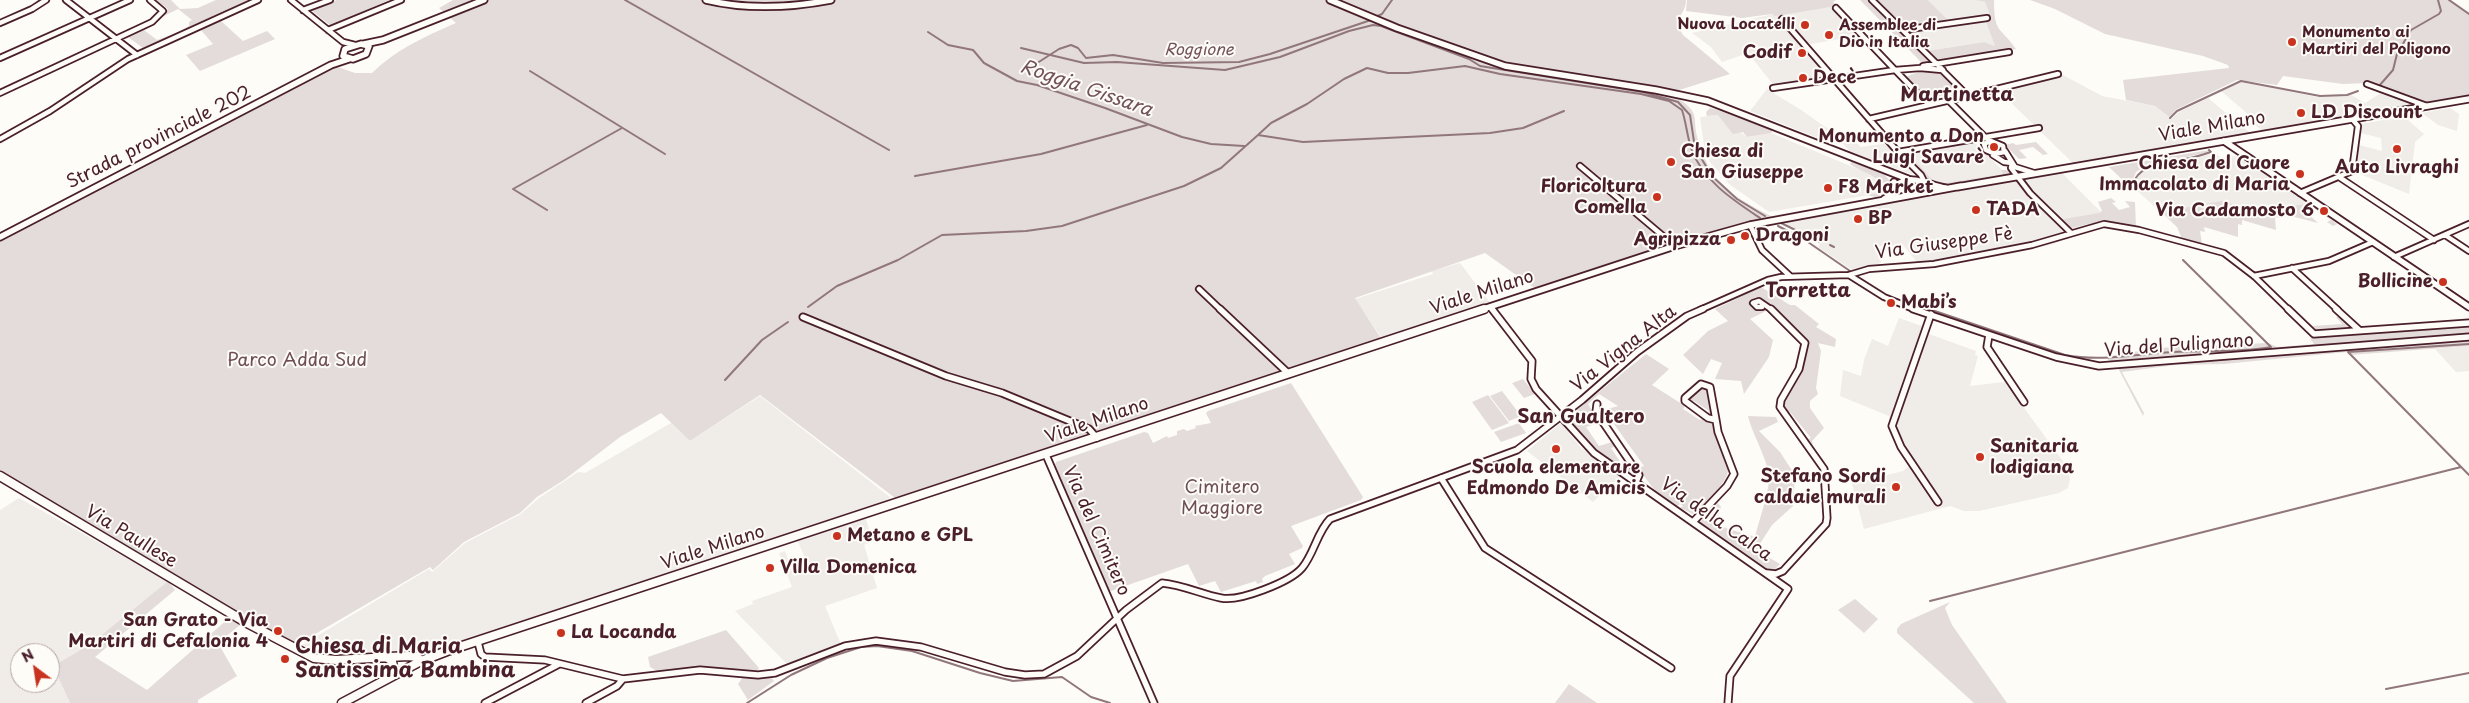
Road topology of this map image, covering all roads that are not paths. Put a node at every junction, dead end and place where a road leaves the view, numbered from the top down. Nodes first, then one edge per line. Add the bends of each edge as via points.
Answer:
1 (46, 0) edge
2 (66, 0) edge
3 (130, 0) edge
4 (150, 0) edge
5 (258, 0) edge
6 (291, 0) edge
7 (330, 0) edge
8 (401, 0) edge
9 (484, 0) edge
10 (706, 0) edge
11 (831, 0) edge
12 (1330, 0) edge
13 (1872, 0) edge
14 (1836, 8) dead end
15 (303, 10) junction
16 (90, 18) junction
17 (1987, 18) dead end
18 (1782, 19) dead end
19 (0, 23) edge
20 (328, 30) junction
21 (1904, 30) junction
22 (116, 38) junction
23 (383, 40) junction
24 (343, 42) junction
25 (357, 44) junction
26 (364, 44) junction
27 (346, 49) junction
28 (369, 50) junction
29 (2009, 52) dead end
30 (137, 55) junction
31 (342, 56) junction
32 (0, 58) edge
33 (1930, 58) junction
34 (349, 59) junction
35 (1937, 64) junction
36 (331, 65) junction
37 (1929, 65) junction
38 (1917, 68) junction
39 (1895, 70) junction
40 (1943, 71) junction
41 (2058, 74) dead end
42 (1836, 80) junction
43 (2367, 84) dead end
44 (1773, 88) dead end
45 (0, 93) edge
46 (1968, 96) junction
47 (2469, 99) edge
48 (1948, 100) junction
49 (1929, 105) junction
50 (2428, 106) junction
51 (1869, 119) junction
52 (2353, 120) junction
53 (2039, 128) dead end
54 (0, 139) edge
55 (1987, 139) junction
56 (2239, 139) junction
57 (2224, 141) junction
58 (2005, 151) junction
59 (1898, 152) junction
60 (1988, 152) junction
61 (2246, 156) junction
62 (2012, 163) junction
63 (1580, 166) dead end
64 (1876, 168) junction
65 (1915, 169) junction
66 (2035, 174) junction
67 (2017, 177) junction
68 (2339, 178) junction
69 (1910, 180) junction
70 (1925, 183) junction
71 (1961, 186) junction
72 (1896, 187) junction
73 (2300, 193) junction
74 (1922, 194) junction
75 (1913, 196) junction
76 (1874, 203) junction
77 (2469, 224) edge
78 (1750, 225) junction
79 (2071, 233) junction
80 (2445, 235) junction
81 (0, 237) edge
82 (2434, 240) junction
83 (2373, 242) junction
84 (1675, 246) junction
85 (2469, 251) edge
86 (2394, 257) junction
87 (2292, 268) junction
88 (1849, 275) junction
89 (1790, 276) junction
90 (2254, 276) junction
91 (1199, 289) dead end
92 (1762, 304) dead end
93 (1490, 307) junction
94 (2469, 309) edge
95 (1931, 314) junction
96 (803, 317) dead end
97 (2469, 323) edge
98 (2359, 330) junction
99 (1989, 335) junction
100 (2469, 337) edge
101 (1289, 374) junction
102 (2024, 402) dead end
103 (1550, 404) junction
104 (1597, 404) dead end
105 (1571, 408) junction
106 (1561, 416) junction
107 (1716, 420) junction
108 (1097, 438) junction
109 (1046, 455) junction
110 (0, 476) edge
111 (1441, 478) junction
112 (1636, 482) junction
113 (1938, 502) dead end
114 (1693, 522) junction
115 (1764, 572) junction
116 (1118, 619) junction
117 (478, 642) junction
118 (386, 657) junction
119 (421, 661) junction
120 (560, 663) junction
121 (1671, 668) dead end
122 (394, 675) junction
123 (623, 679) junction
124 (342, 703) edge
125 (485, 703) edge
126 (586, 703) edge
127 (1154, 703) edge
128 (1728, 703) edge

1 - 19 street
2 - 16 street
3 - 16 street
4 - 22 street via 163,11 152,22
5 - 30 street
6 - 15 street
7 - 15 street
8 - 20 street
9 - 23 street, Strada provinciale 202
10 - 11 street via 731,6 766,8 803,6
12 - 64 street via 1505,66 1624,84 1717,104
13 - 21 street
14 - 39 street
15 - 20 street
16 - 22 street
16 - 32 street
17 - 21 street
18 - 42 street
20 - 24 street
21 - 33 street
22 - 30 street
22 - 45 street
23 - 26 street, Strada provinciale 202
23 - 28 street, Strada provinciale 202
24 - 25 street
24 - 27 street
25 - 26 street, Strada provinciale 202
25 - 27 street, Strada provinciale 202
26 - 28 street via 369,46
27 - 31 street, Strada provinciale 202
28 - 34 street, Strada provinciale 202 via 360,57
29 - 35 street
30 - 54 street
31 - 34 street
31 - 36 street, Strada provinciale 202
33 - 35 street
33 - 37 street via 1932,63
34 - 36 street, Strada provinciale 202
35 - 37 street
35 - 40 street
36 - 81 street, Strada provinciale 202
37 - 38 street
38 - 39 street
38 - 40 street
39 - 42 street
39 - 49 street
40 - 46 street
41 - 46 street
42 - 44 street
42 - 51 street
43 - 50 street
46 - 48 street
47 - 50 street, Viale Milano
48 - 49 street
48 - 55 street
49 - 51 street
50 - 52 street, Viale Milano
51 - 59 street
52 - 56 street, Viale Milano
52 - 68 street via 2358,126 2353,170
53 - 55 street
55 - 58 street via 2001,144
55 - 59 street
55 - 60 street via 1983,146
56 - 57 street, Viale Milano
56 - 61 street via 2237,143
57 - 61 street
57 - 66 street, Viale Milano
58 - 60 street via 1999,154
58 - 62 street
59 - 65 street
60 - 62 street
61 - 73 street
62 - 66 street
62 - 67 street via 2010,167
63 - 84 street
64 - 69 street
64 - 72 street via 1890,176
65 - 69 street via 1917,174
65 - 70 street
66 - 67 street, Viale Milano
67 - 71 street, Viale Milano
67 - 79 street
68 - 73 street
68 - 82 street
69 - 70 street, Viale Milano
69 - 72 street, Viale Milano
70 - 71 street, Viale Milano via 1941,188
70 - 74 street via 1928,190
71 - 74 street, Viale Milano
72 - 75 street
72 - 76 street, Viale Milano via 1891,196
73 - 83 street
74 - 75 street, Viale Milano
75 - 76 street, Viale Milano
76 - 78 street, Viale Milano
77 - 80 street
78 - 84 street, Viale Milano
78 - 89 street via 1762,250
79 - 88 street, Via Giuseppe Fè via 1994,254 1908,267 1869,269
79 - 90 street, Via Giuseppe Fè via 2101,224 2139,230 2221,251
80 - 82 street
80 - 85 street
82 - 86 street
83 - 86 street
83 - 87 street via 2329,261
84 - 93 street, Viale Milano
86 - 94 street
87 - 90 street
87 - 98 street
88 - 89 street, Via Giuseppe Fè
88 - 95 street, Via del Pulignano via 1875,292
89 - 105 street, Via Vigna Alta via 1768,280 1696,311 1637,352
90 - 98 street, Via Giuseppe Fè via 2314,334
91 - 101 street
92 - 115 street via 1805,343 1798,370 1780,407 1824,468 1827,518 1826,524 1783,571 1776,574
93 - 101 street, Viale Milano
93 - 103 street, Via della Calca via 1531,359 1532,383
95 - 99 street, Via del Pulignano
95 - 113 street via 1892,426 1901,447
96 - 108 street via 946,376 1022,401 1089,429
97 - 98 street
99 - 100 street, Via del Pulignano via 2075,362 2099,366
99 - 102 street via 1987,348
101 - 108 street, Viale Milano
103 - 105 street via 1559,409
103 - 106 street, Via della Calca
104 - 112 street via 1596,412 1639,475
105 - 106 street, Via Vigna Alta
106 - 111 street, Via Vigna Alta via 1517,450
106 - 112 street, Via della Calca via 1591,450
107 - 107 street via 1710,388 1702,384 1685,401
107 - 114 street via 1732,464 1733,478
108 - 109 street, Viale Milano
109 - 116 street, Via del Cimitero
109 - 117 street, Viale Milano
110 - 118 street, Via Paullese via 247,623 314,658
111 - 116 street, Via Vigna Alta via 1330,519 1296,575 1278,584 1223,598 1162,583
111 - 121 street via 1485,548
112 - 114 street, Via della Calca
114 - 115 street, Via della Calca
115 - 128 street, Via della Calca via 1788,589 1730,676
116 - 123 street via 1070,661 1044,674 1014,674 909,644 865,642 765,675 700,670
116 - 127 street, Via del Cimitero
117 - 119 street, Viale Milano
117 - 120 street via 485,657
118 - 119 street, Via Paullese via 413,656
118 - 122 street via 392,662
119 - 122 street, Viale Milano
120 - 123 street
120 - 125 street
122 - 124 street, Viale Milano
123 - 126 street via 617,686

